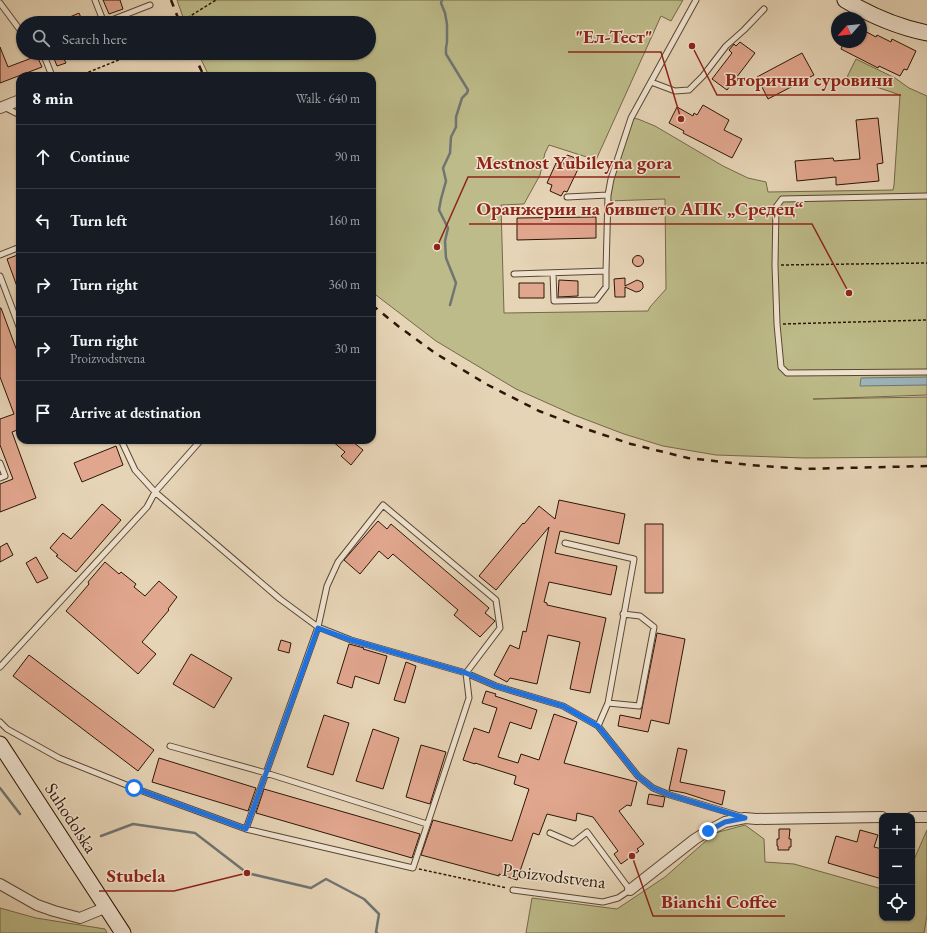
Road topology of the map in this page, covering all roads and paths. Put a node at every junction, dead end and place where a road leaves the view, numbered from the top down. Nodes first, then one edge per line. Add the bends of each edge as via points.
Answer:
1 (95, 0) edge
2 (216, 0) edge
3 (696, 0) edge
4 (845, 0) edge
5 (0, 3) edge
6 (150, 5) dead end
7 (764, 9) dead end
8 (101, 16) edge
9 (122, 16) edge
10 (190, 16) edge
11 (16, 25) edge
12 (927, 33) edge
13 (46, 60) edge
14 (119, 60) edge
15 (50, 72) edge
16 (89, 72) edge
17 (651, 82) junction
18 (16, 101) edge
19 (1, 107) edge
20 (16, 113) edge
21 (608, 195) junction
22 (567, 196) dead end
23 (927, 196) edge
24 (16, 249) edge
25 (0, 255) edge
26 (927, 263) edge
27 (775, 265) junction
28 (606, 272) junction
29 (553, 273) junction
30 (514, 274) dead end
31 (0, 276) edge
32 (16, 318) edge
33 (927, 320) edge
34 (777, 324) junction
35 (927, 372) edge
36 (123, 444) edge
37 (198, 444) edge
38 (0, 463) edge
39 (0, 478) edge
40 (156, 492) junction
41 (565, 543) dead end
42 (624, 614) junction
43 (318, 628) junction
44 (0, 665) edge
45 (466, 673) junction
46 (608, 704) junction
47 (0, 722) edge
48 (598, 726) junction
49 (0, 744) edge
50 (170, 746) dead end
51 (266, 773) junction
52 (915, 817) edge
53 (927, 817) edge
54 (745, 818) junction
55 (879, 818) edge
56 (427, 824) junction
57 (246, 829) junction
58 (550, 833) dead end
59 (413, 868) junction
60 (0, 884) edge
61 (512, 890) joint
62 (630, 890) junction
63 (107, 907) junction
64 (123, 933) edge

1 - 8 lane
2 - 10 path
3 - 17 lane
4 - 12 street via 896,24
5 - 11 lane
6 - 9 lane
7 - 17 lane via 726,46 689,90 675,91
13 - 15 lane
14 - 16 path
17 - 21 lane via 630,118
18 - 19 street
19 - 20 lane
21 - 22 lane
21 - 28 lane
23 - 27 lane via 782,199 776,207
24 - 25 lane
26 - 27 path
27 - 34 lane
28 - 29 lane
28 - 29 lane via 606,287 596,300 554,301
29 - 30 lane
31 - 32 lane
33 - 34 path
34 - 35 lane via 781,367 786,373
36 - 40 lane via 135,470
37 - 40 lane
38 - 39 lane via 5,476
40 - 43 lane via 280,599
40 - 44 lane via 146,507
41 - 42 lane via 634,558
42 - 46 lane
42 - 46 lane via 640,616 654,627 638,706
43 - 45 lane
43 - 45 lane via 326,586 338,562 383,506 496,600 500,628
43 - 51 lane
45 - 48 lane via 496,686 563,706
45 - 56 lane via 469,698
46 - 48 lane
47 - 57 lane via 7,729 59,758
48 - 54 lane via 638,776 653,788
49 - 63 street, Suhodolska
50 - 51 lane
51 - 56 lane
51 - 57 lane
52 - 53 street
54 - 55 street, Proizvodstvena
54 - 62 street, Proizvodstvena via 725,822 708,831
56 - 59 lane
57 - 59 lane
58 - 62 lane via 573,843 587,832
59 - 61 path, Proizvodstvena
60 - 63 street via 37,905 80,918
61 - 62 lane, Proizvodstvena via 603,902 618,898
63 - 64 street, Suhodolska

